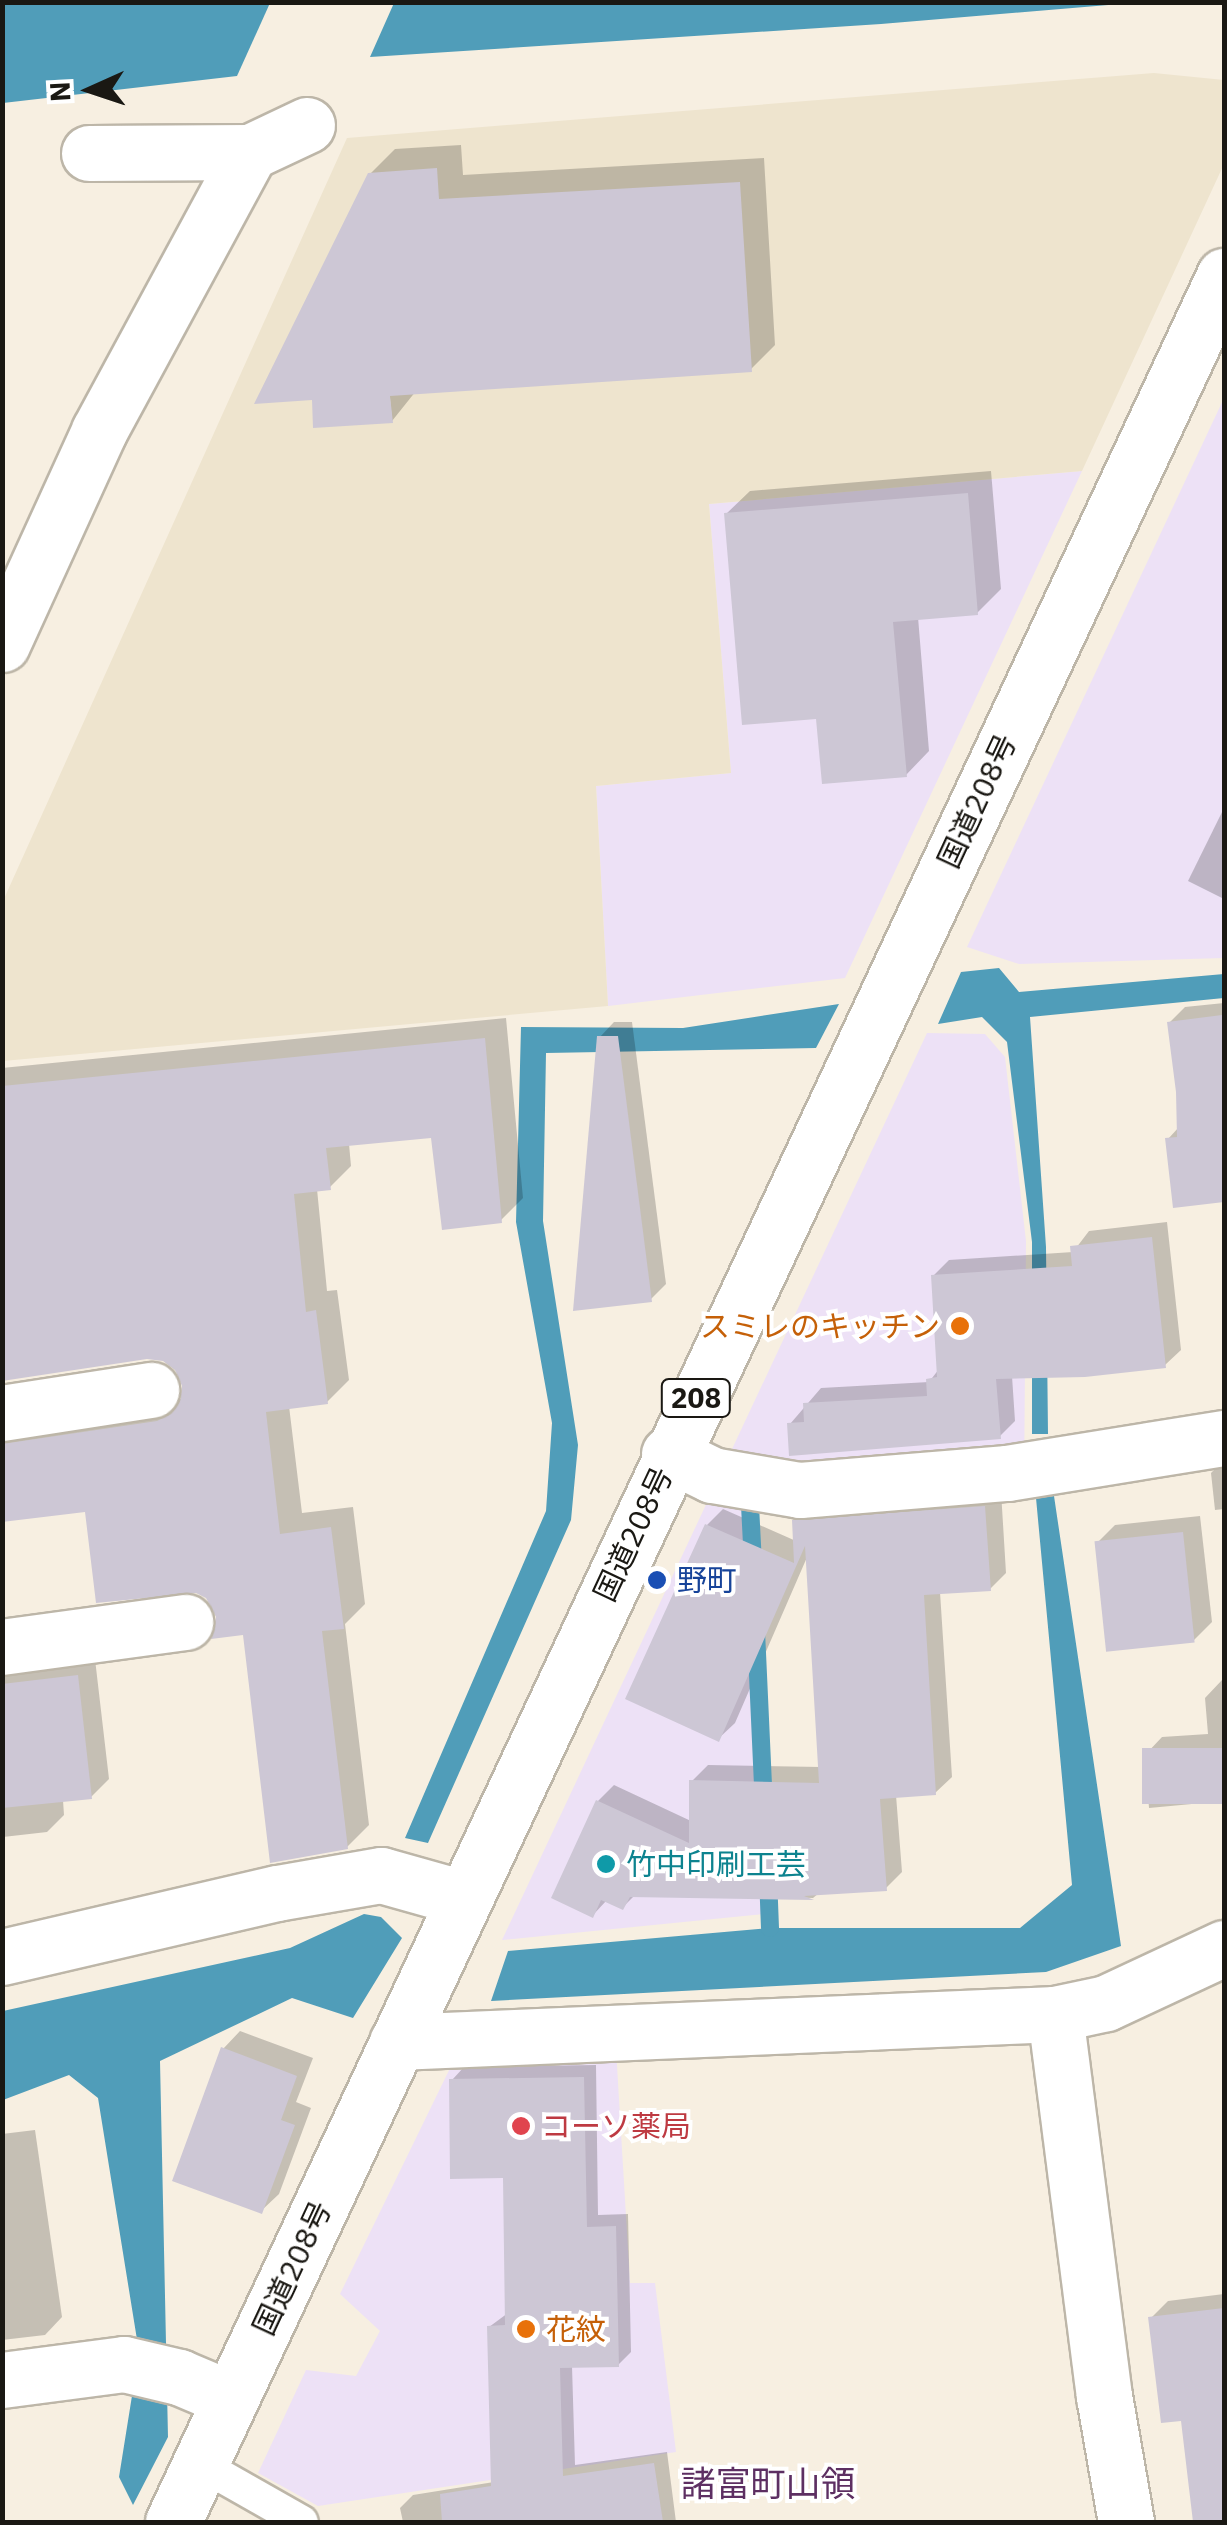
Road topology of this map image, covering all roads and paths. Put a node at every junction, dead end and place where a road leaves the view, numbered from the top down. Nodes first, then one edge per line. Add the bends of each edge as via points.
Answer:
1 (307, 126) dead end
2 (89, 152) dead end
3 (250, 152) junction
4 (1224, 276) edge
5 (2, 644) edge
6 (151, 1390) dead end
7 (2, 1413) edge
8 (1224, 1438) edge
9 (670, 1454) junction
10 (185, 1622) dead end
11 (2, 1647) edge
12 (463, 1898) junction
13 (1224, 1948) edge
14 (2, 1957) edge
15 (1055, 2014) junction
16 (397, 2042) junction
17 (2, 2380) edge
18 (231, 2398) junction
19 (200, 2464) junction
20 (173, 2522) edge
21 (302, 2522) edge
22 (1126, 2522) edge

1 - 3 main road
2 - 3 main road
3 - 5 main road via 99,431
4 - 9 main road, 国道208号 / 208
6 - 7 main road
8 - 9 main road via 1007,1473 800,1490 712,1475
9 - 12 main road, 国道208号 / 208
10 - 11 main road
12 - 14 main road via 381,1875
12 - 16 main road, 国道208号 / 208
13 - 15 main road via 1106,2004
15 - 16 main road
15 - 22 main road
16 - 18 main road, 国道208号 / 208
17 - 18 main road via 124,2364 179,2376
18 - 19 main road, 国道208号 / 208
19 - 20 main road, 国道208号 / 208
19 - 21 lane

